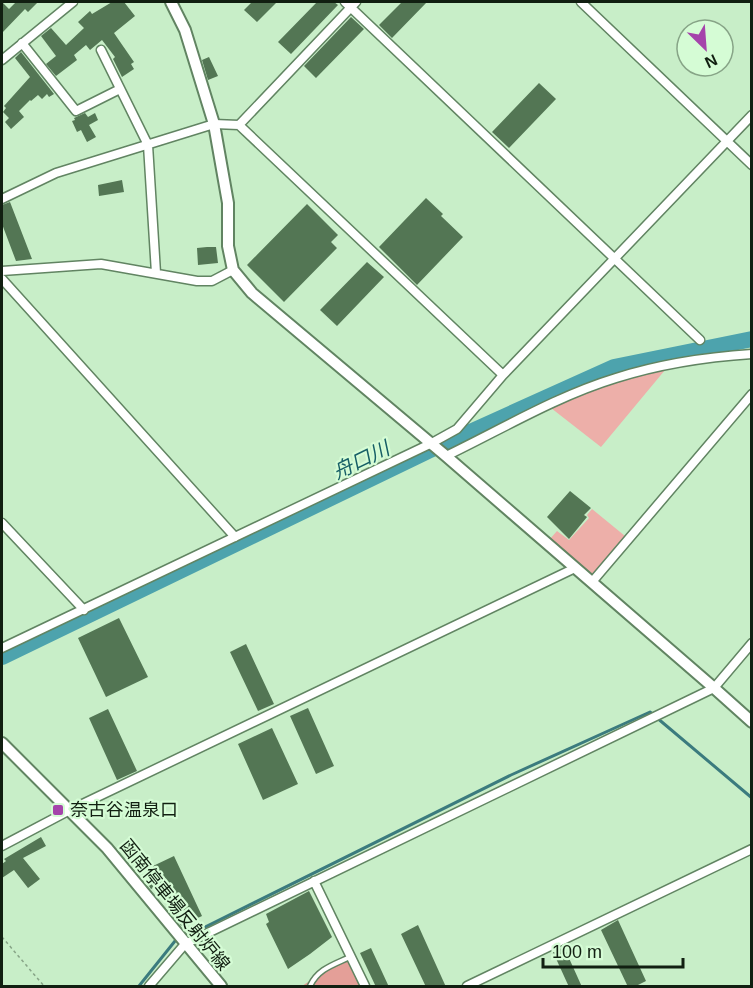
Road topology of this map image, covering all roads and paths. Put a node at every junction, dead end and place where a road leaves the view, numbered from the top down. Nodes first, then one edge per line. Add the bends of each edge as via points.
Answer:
1 (73, 2) edge
2 (171, 2) edge
3 (581, 2) edge
4 (351, 3) edge
5 (22, 43) junction
6 (101, 50) dead end
7 (2, 60) edge
8 (120, 89) junction
9 (752, 115) edge
10 (214, 124) junction
11 (238, 125) junction
12 (726, 141) junction
13 (148, 145) junction
14 (752, 165) edge
15 (2, 199) edge
16 (615, 259) junction
17 (233, 270) junction
18 (2, 271) edge
19 (156, 273) junction
20 (2, 279) edge
21 (700, 340) dead end
22 (752, 354) edge
23 (503, 375) junction
24 (752, 394) edge
25 (430, 444) junction
26 (446, 456) junction
27 (2, 523) edge
28 (235, 537) junction
29 (575, 568) junction
30 (592, 582) junction
31 (84, 609) junction
32 (752, 643) edge
33 (2, 648) edge
34 (714, 688) junction
35 (752, 722) edge
36 (2, 743) edge
37 (70, 810) junction
38 (2, 846) edge
39 (752, 849) edge
40 (314, 881) junction
41 (2, 937) edge
42 (183, 941) junction
43 (350, 957) junction
44 (44, 987) edge
45 (149, 987) edge
46 (221, 987) edge
47 (310, 987) edge
48 (365, 987) edge
49 (467, 987) edge

1 - 5 street
2 - 10 street via 185,30
3 - 12 street
4 - 11 street
4 - 16 street
5 - 7 street
5 - 8 street via 76,111
6 - 8 street
8 - 13 street
9 - 12 street
10 - 11 street
10 - 13 street
10 - 17 street via 228,203 228,246
11 - 23 street
12 - 14 street
12 - 16 street
13 - 15 street via 56,173
13 - 19 street
16 - 21 street
16 - 23 street
17 - 19 street via 212,281
17 - 25 street via 252,293
18 - 19 street via 101,264
20 - 28 street
22 - 26 street via 677,362 616,378 562,399
23 - 25 street via 457,429
24 - 30 street
25 - 26 street
25 - 28 street
26 - 29 street
27 - 31 street
28 - 31 street
29 - 30 street
29 - 37 street
30 - 34 street
31 - 33 street
32 - 34 street
34 - 35 street
34 - 40 street
36 - 37 street, 函南停車場反射炉線
37 - 38 street
37 - 42 street, 函南停車場反射炉線 via 107,848
39 - 49 street
40 - 42 street
40 - 43 street
41 - 44 path
42 - 45 street
42 - 46 street, 函南停車場反射炉線
43 - 47 lane via 323,969
43 - 48 street

